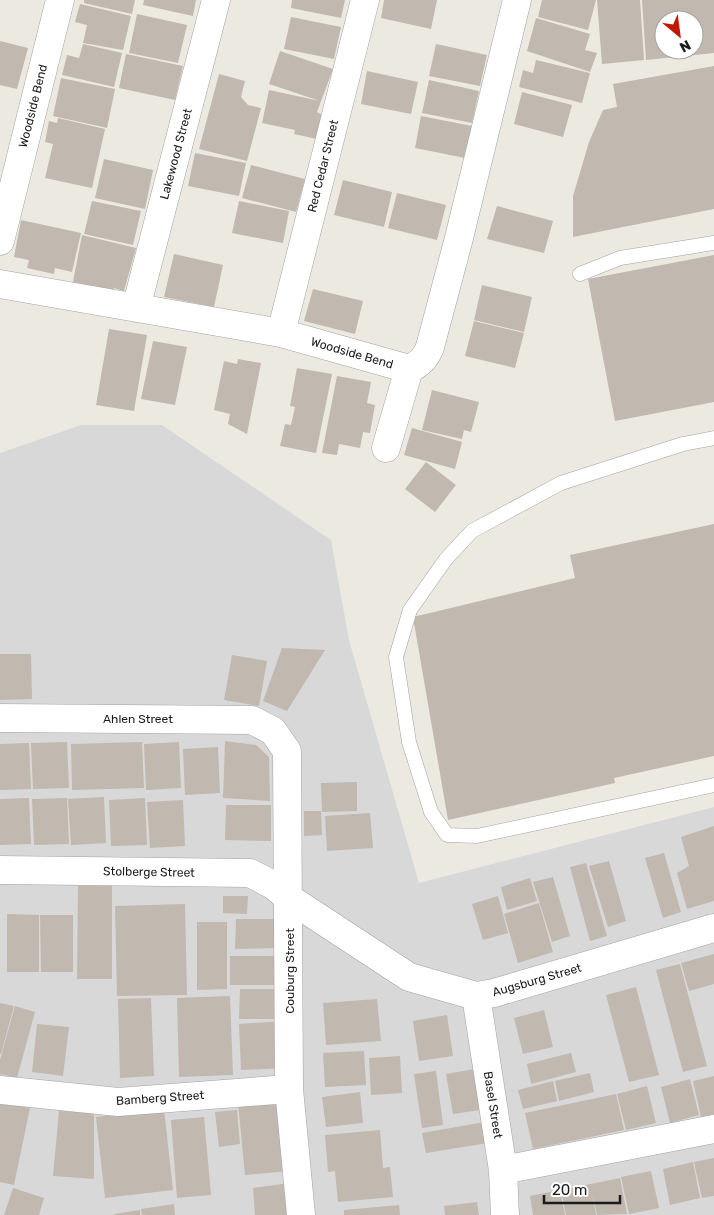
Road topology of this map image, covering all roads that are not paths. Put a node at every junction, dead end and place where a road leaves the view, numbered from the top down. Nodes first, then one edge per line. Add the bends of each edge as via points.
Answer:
1 (60, 0) edge
2 (216, 0) edge
3 (365, 0) edge
4 (517, 0) edge
5 (0, 241) edge
6 (714, 243) edge
7 (580, 274) dead end
8 (0, 284) edge
9 (136, 308) junction
10 (281, 333) junction
11 (408, 369) junction
12 (714, 438) edge
13 (386, 448) dead end
14 (0, 718) edge
15 (272, 732) joint
16 (714, 785) edge
17 (0, 870) edge
18 (290, 899) junction
19 (714, 928) edge
20 (476, 996) junction
21 (289, 1089) junction
22 (0, 1090) edge
23 (714, 1129) edge
24 (503, 1170) junction
25 (301, 1215) edge
26 (505, 1215) edge

1 - 5 street, Woodside Bend
2 - 9 street, Lakewood Street
3 - 10 street, Red Cedar Street
4 - 11 street, Woodside Bend via 430,346 425,358
6 - 7 lane via 620,258
8 - 9 street, Woodside Bend
9 - 10 street, Woodside Bend
10 - 11 street, Woodside Bend
11 - 13 street
12 - 16 lane via 683,444 561,483 472,530 446,559 410,610 396,658 409,742 431,812 448,836 477,836
14 - 15 street, Ahlen Street via 252,720
15 - 18 street, Couburg Street via 287,751
17 - 18 street, Stolberge Street via 250,873
18 - 20 street, Augsburg Street via 409,978
18 - 21 street, Couburg Street
19 - 20 street, Augsburg Street
20 - 24 street, Basel Street
21 - 22 street, Bamberg Street via 118,1102
21 - 25 street, Couburg Street
23 - 24 street
24 - 26 street, Basel Street

